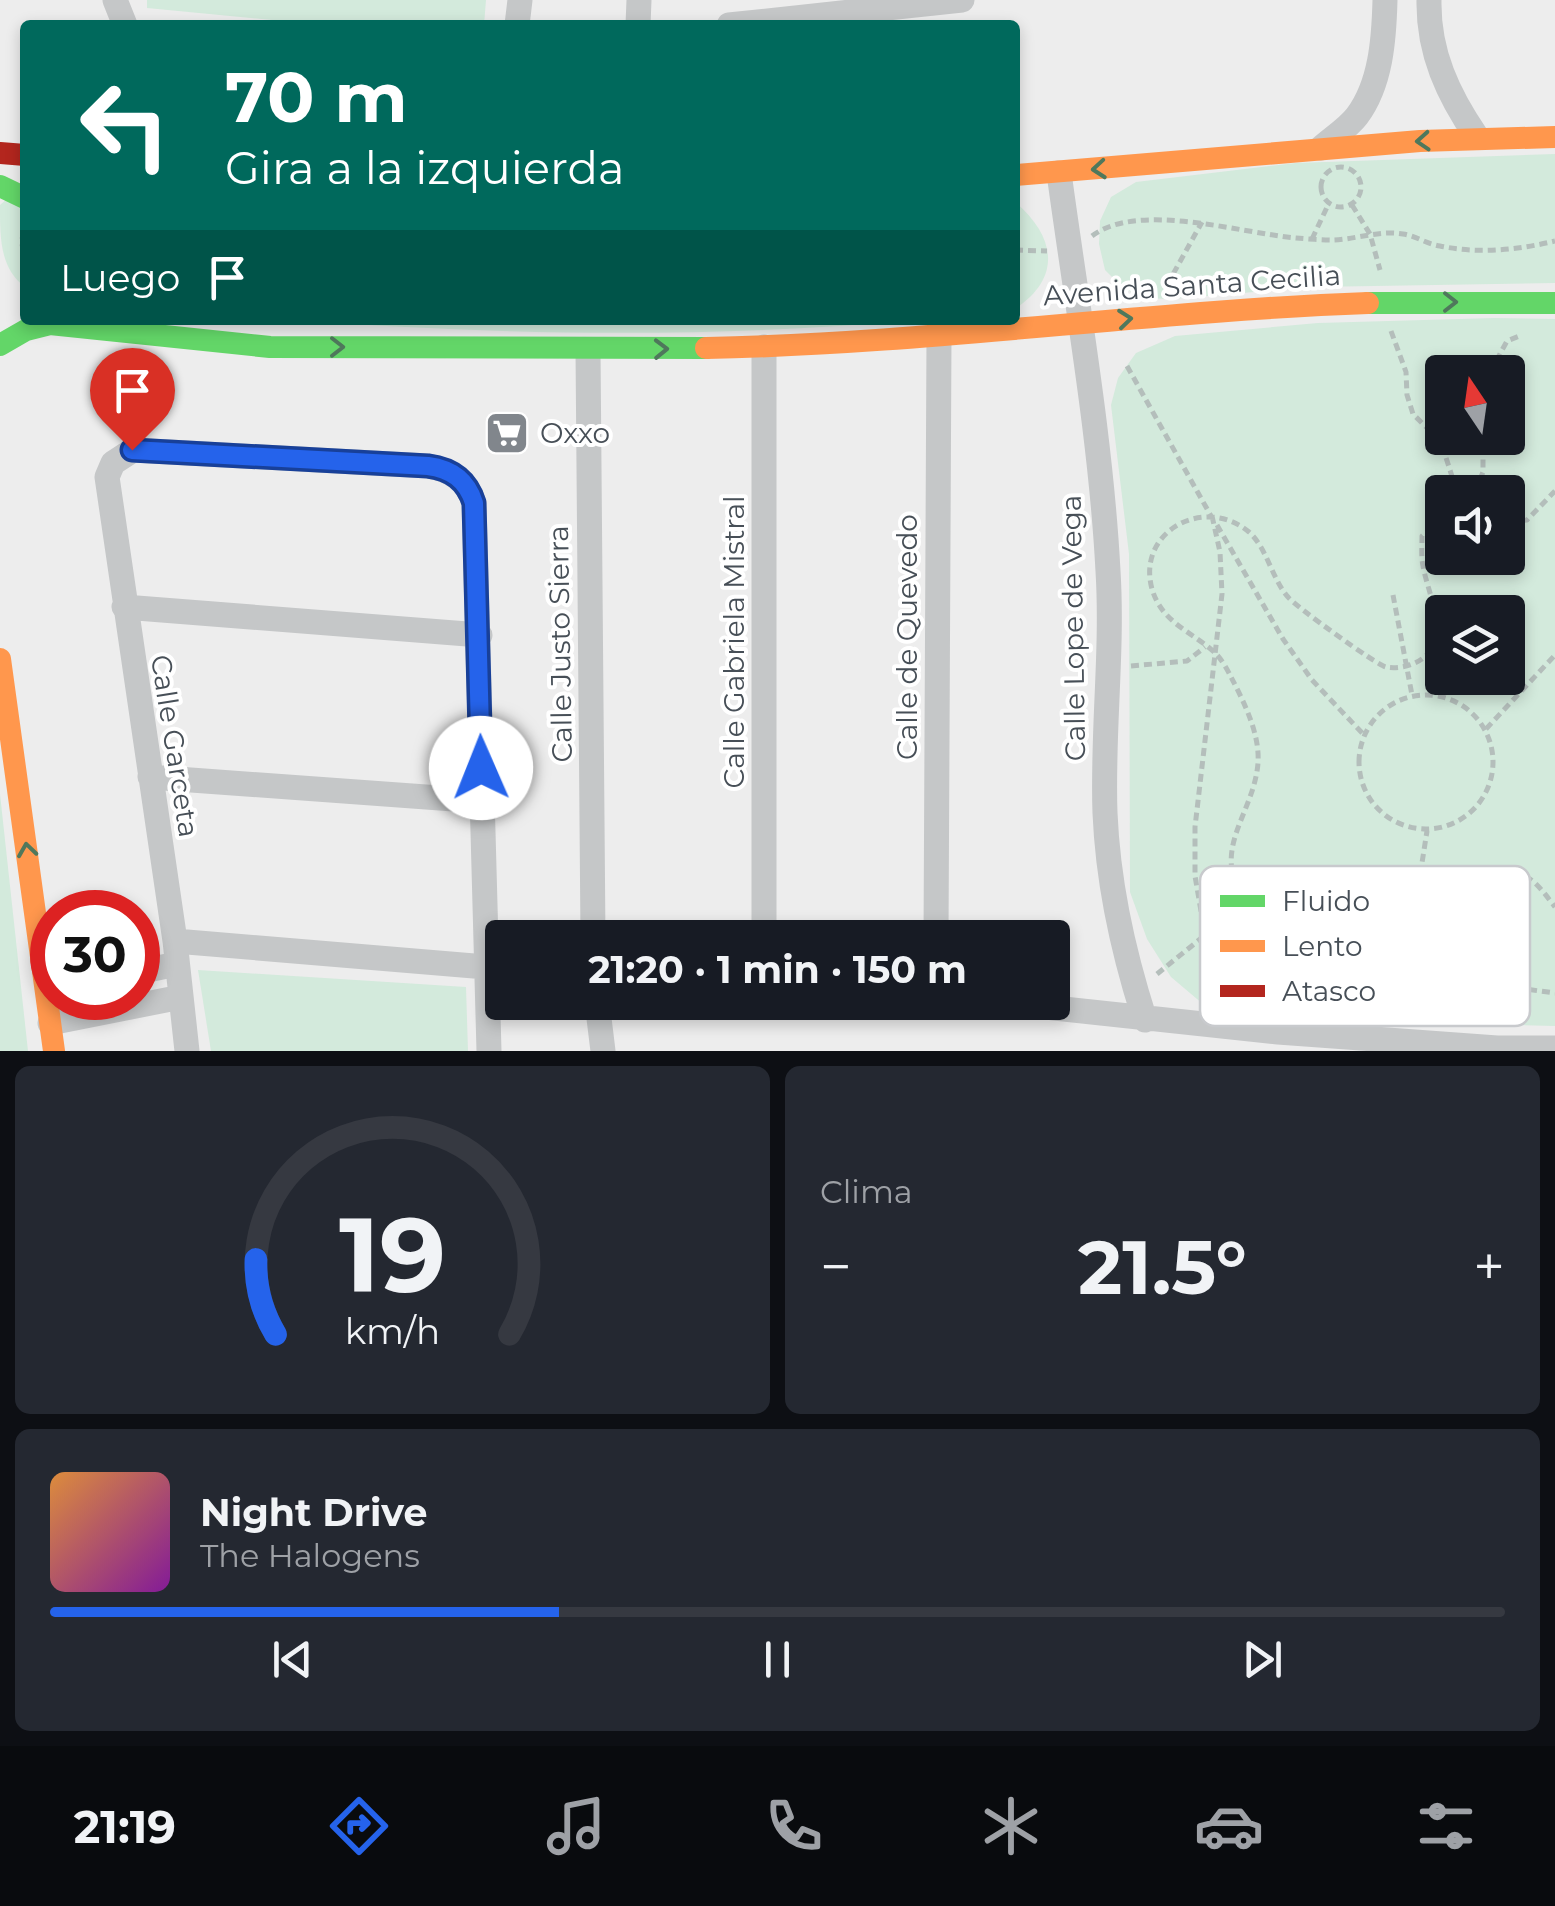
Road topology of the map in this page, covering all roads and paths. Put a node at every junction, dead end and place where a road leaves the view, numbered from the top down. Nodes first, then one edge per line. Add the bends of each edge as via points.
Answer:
1 (962, 0) edge
2 (1385, 0) edge
3 (1429, 0) edge
4 (776, 20) edge
5 (1477, 137) junction
6 (1555, 137) edge
7 (1321, 148) junction
8 (1059, 173) junction
9 (1020, 175) edge
10 (1329, 204) junction
11 (1352, 205) junction
12 (1202, 222) junction
13 (1107, 225) dead end
14 (1370, 234) junction
15 (1312, 239) junction
16 (1555, 241) edge
17 (1385, 302) junction
18 (1555, 302) edge
19 (1153, 316) junction
20 (1080, 324) junction
21 (46, 325) edge
22 (60, 325) edge
23 (244, 325) edge
24 (1523, 335) dead end
25 (939, 336) junction
26 (0, 345) edge
27 (270, 346) junction
28 (764, 347) junction
29 (588, 350) junction
30 (1499, 355) edge
31 (1127, 366) dead end
32 (1452, 475) edge
33 (1555, 491) edge
34 (1212, 516) junction
35 (1525, 520) edge
36 (1425, 533) edge
37 (1393, 595) dead end
38 (124, 607) junction
39 (480, 636) junction
40 (1206, 646) junction
41 (1216, 653) junction
42 (1555, 654) edge
43 (0, 659) edge
44 (1128, 666) dead end
45 (1405, 666) junction
46 (1412, 696) junction
47 (1486, 729) junction
48 (1364, 735) junction
49 (150, 778) junction
50 (481, 801) junction
51 (1428, 831) junction
52 (1231, 866) edge
53 (1422, 866) edge
54 (1530, 879) edge
55 (34, 890) edge
56 (1555, 907) edge
57 (1200, 911) edge
58 (593, 920) edge
59 (764, 920) edge
60 (936, 920) edge
61 (485, 934) edge
62 (1200, 939) edge
63 (176, 953) junction
64 (160, 961) edge
65 (485, 967) edge
66 (1134, 986) junction
67 (1530, 990) edge
68 (1555, 993) edge
69 (181, 997) junction
70 (1070, 1011) edge
71 (488, 1020) edge
72 (599, 1020) edge
73 (1145, 1020) junction
74 (50, 1022) joint
75 (1200, 1025) edge
76 (1212, 1026) edge
77 (1279, 1026) edge
78 (1278, 1032) junction
79 (1420, 1046) edge
80 (1555, 1048) edge
81 (1497, 1050) edge
82 (54, 1051) edge
83 (187, 1051) edge
84 (489, 1051) edge
85 (602, 1051) edge

1 - 4 street
2 - 7 street via 1371,92 1356,118
3 - 5 street via 1442,78
5 - 6 street
5 -> 7 street
7 -> 8 street
8 - 9 street
8 - 20 street, Calle Lope de Vega
10 - 11 path
10 - 11 path via 1321,192 1323,178 1346,168 1362,188
10 - 15 path
11 - 14 path
12 - 13 path
12 - 15 path
12 - 19 path
14 - 15 path
14 - 16 path via 1484,250
14 - 17 path
17 -> 18 street, Avenida Santa Cecilia
17 - 19 street, Avenida Santa Cecilia
17 - 32 path via 1414,414 1441,442
20 -> 19 street, Avenida Santa Cecilia
20 - 25 street, Avenida Santa Cecilia
20 - 66 street, Calle Lope de Vega via 1109,576 1109,870
21 - 26 street, Avenida Santa Cecilia
22 - 27 street, Avenida Santa Cecilia
23 - 27 street
24 - 30 path via 1507,341
25 - 28 street, Avenida Santa Cecilia
25 - 60 street, Calle de Quevedo
27 -> 29 street, Avenida Santa Cecilia
29 -> 28 street, Avenida Santa Cecilia
28 - 59 street, Calle Gabriela Mistral
29 - 58 street, Calle Justo Sierra
31 - 34 path
33 - 35 path
34 - 40 path via 1180,524 1159,542 1150,563 1152,588 1165,615
34 - 41 path via 1222,594
34 - 45 path via 1250,533 1288,598 1384,667
34 - 48 path via 1293,653
36 - 45 path via 1422,563 1436,624 1432,648
37 - 45 path
38 - 39 street
38 - 39 street, Calle Garceta via 107,476 132,450 442,468 462,480 474,503
38 - 49 street, Calle Garceta
39 - 50 street
40 - 41 path
40 - 44 path via 1188,660
41 - 52 path via 1244,706 1258,760 1230,850
41 - 57 path via 1195,827
42 - 47 path
55 -> 43 street
45 - 46 path
46 - 47 path via 1454,700
46 - 48 path via 1383,710
47 - 51 path via 1493,774 1486,796 1452,825
48 - 51 path via 1358,757 1370,800 1386,817
49 - 50 street
49 - 63 street, Calle Garceta
50 - 61 street
51 - 53 path
54 - 56 path
62 - 66 path via 1166,970
63 - 64 street
63 - 65 street
63 - 69 street, Calle Garceta
66 - 73 street, Calle Lope de Vega
67 - 68 path
69 - 74 street
69 - 83 street, Calle Garceta
70 - 73 street
71 - 84 street
72 - 85 street
73 - 75 street
74 - 82 street
76 - 78 street
77 - 78 path
78 - 79 street
79 - 81 street
80 - 81 street

